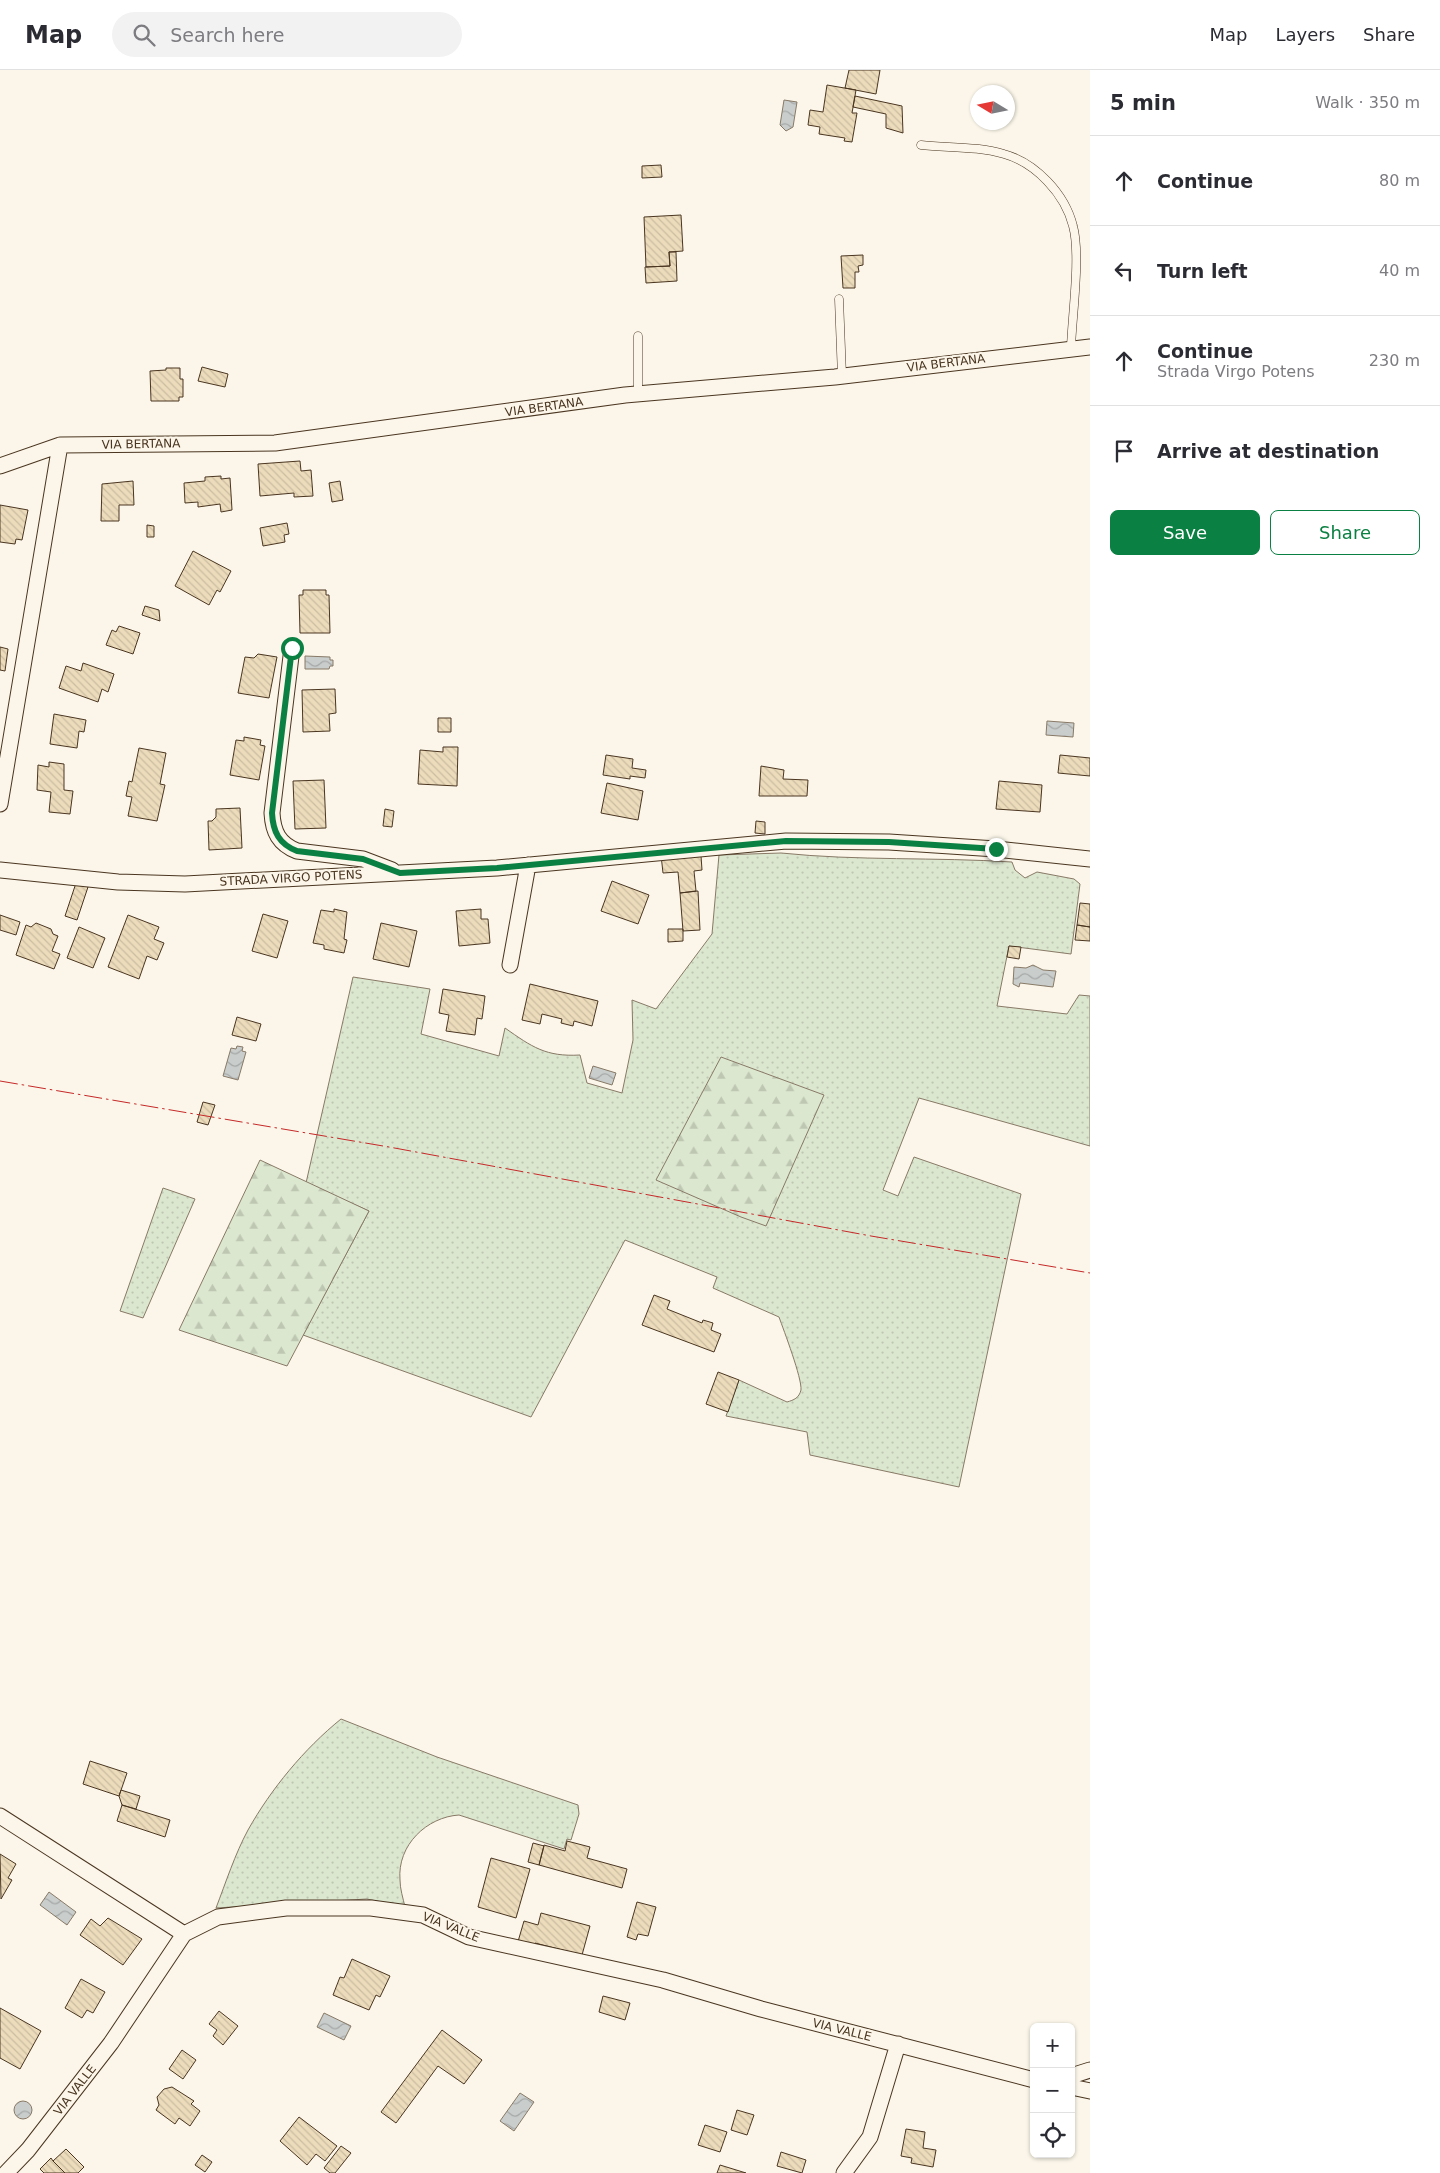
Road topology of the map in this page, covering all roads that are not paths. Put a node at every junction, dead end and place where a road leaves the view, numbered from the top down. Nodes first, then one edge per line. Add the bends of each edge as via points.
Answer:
1 (921, 146) dead end
2 (839, 299) dead end
3 (638, 336) dead end
4 (1090, 347) edge
5 (1071, 348) junction
6 (842, 376) junction
7 (638, 394) junction
8 (60, 445) junction
9 (0, 466) edge
10 (292, 648) dead end
11 (0, 804) edge
12 (1090, 859) edge
13 (528, 865) junction
14 (0, 870) edge
15 (400, 873) junction
16 (510, 965) dead end
17 (0, 1816) edge
18 (184, 1934) junction
19 (898, 2044) junction
20 (1090, 2070) edge
21 (1075, 2075) edge
22 (1030, 2079) edge
23 (1075, 2088) edge
24 (1090, 2091) edge
25 (6, 2173) edge
26 (844, 2173) edge

1 - 5 lane via 986,150 1010,156 1039,173 1057,193 1075,234
2 - 6 lane
3 - 7 lane
4 - 5 street, VIA BERTANA
5 - 6 street, VIA BERTANA
6 - 7 street, VIA BERTANA
7 - 8 street, VIA BERTANA via 275,443
8 - 9 street, VIA BERTANA
8 - 11 street
10 - 15 street via 272,813 278,838 297,851 363,859
12 - 13 street, STRADA VIRGO POTENS via 898,842 786,841
13 - 15 street, STRADA VIRGO POTENS
13 - 16 street
14 - 15 street, STRADA VIRGO POTENS via 155,884
17 - 18 street
18 - 19 street, VIA VALLE via 218,1917 286,1908 371,1908 423,1915 469,1937 663,1980
18 - 25 street, VIA VALLE via 111,2043 28,2150
19 - 22 street, VIA VALLE
19 - 26 street via 870,2137
20 - 21 street
23 - 24 street

